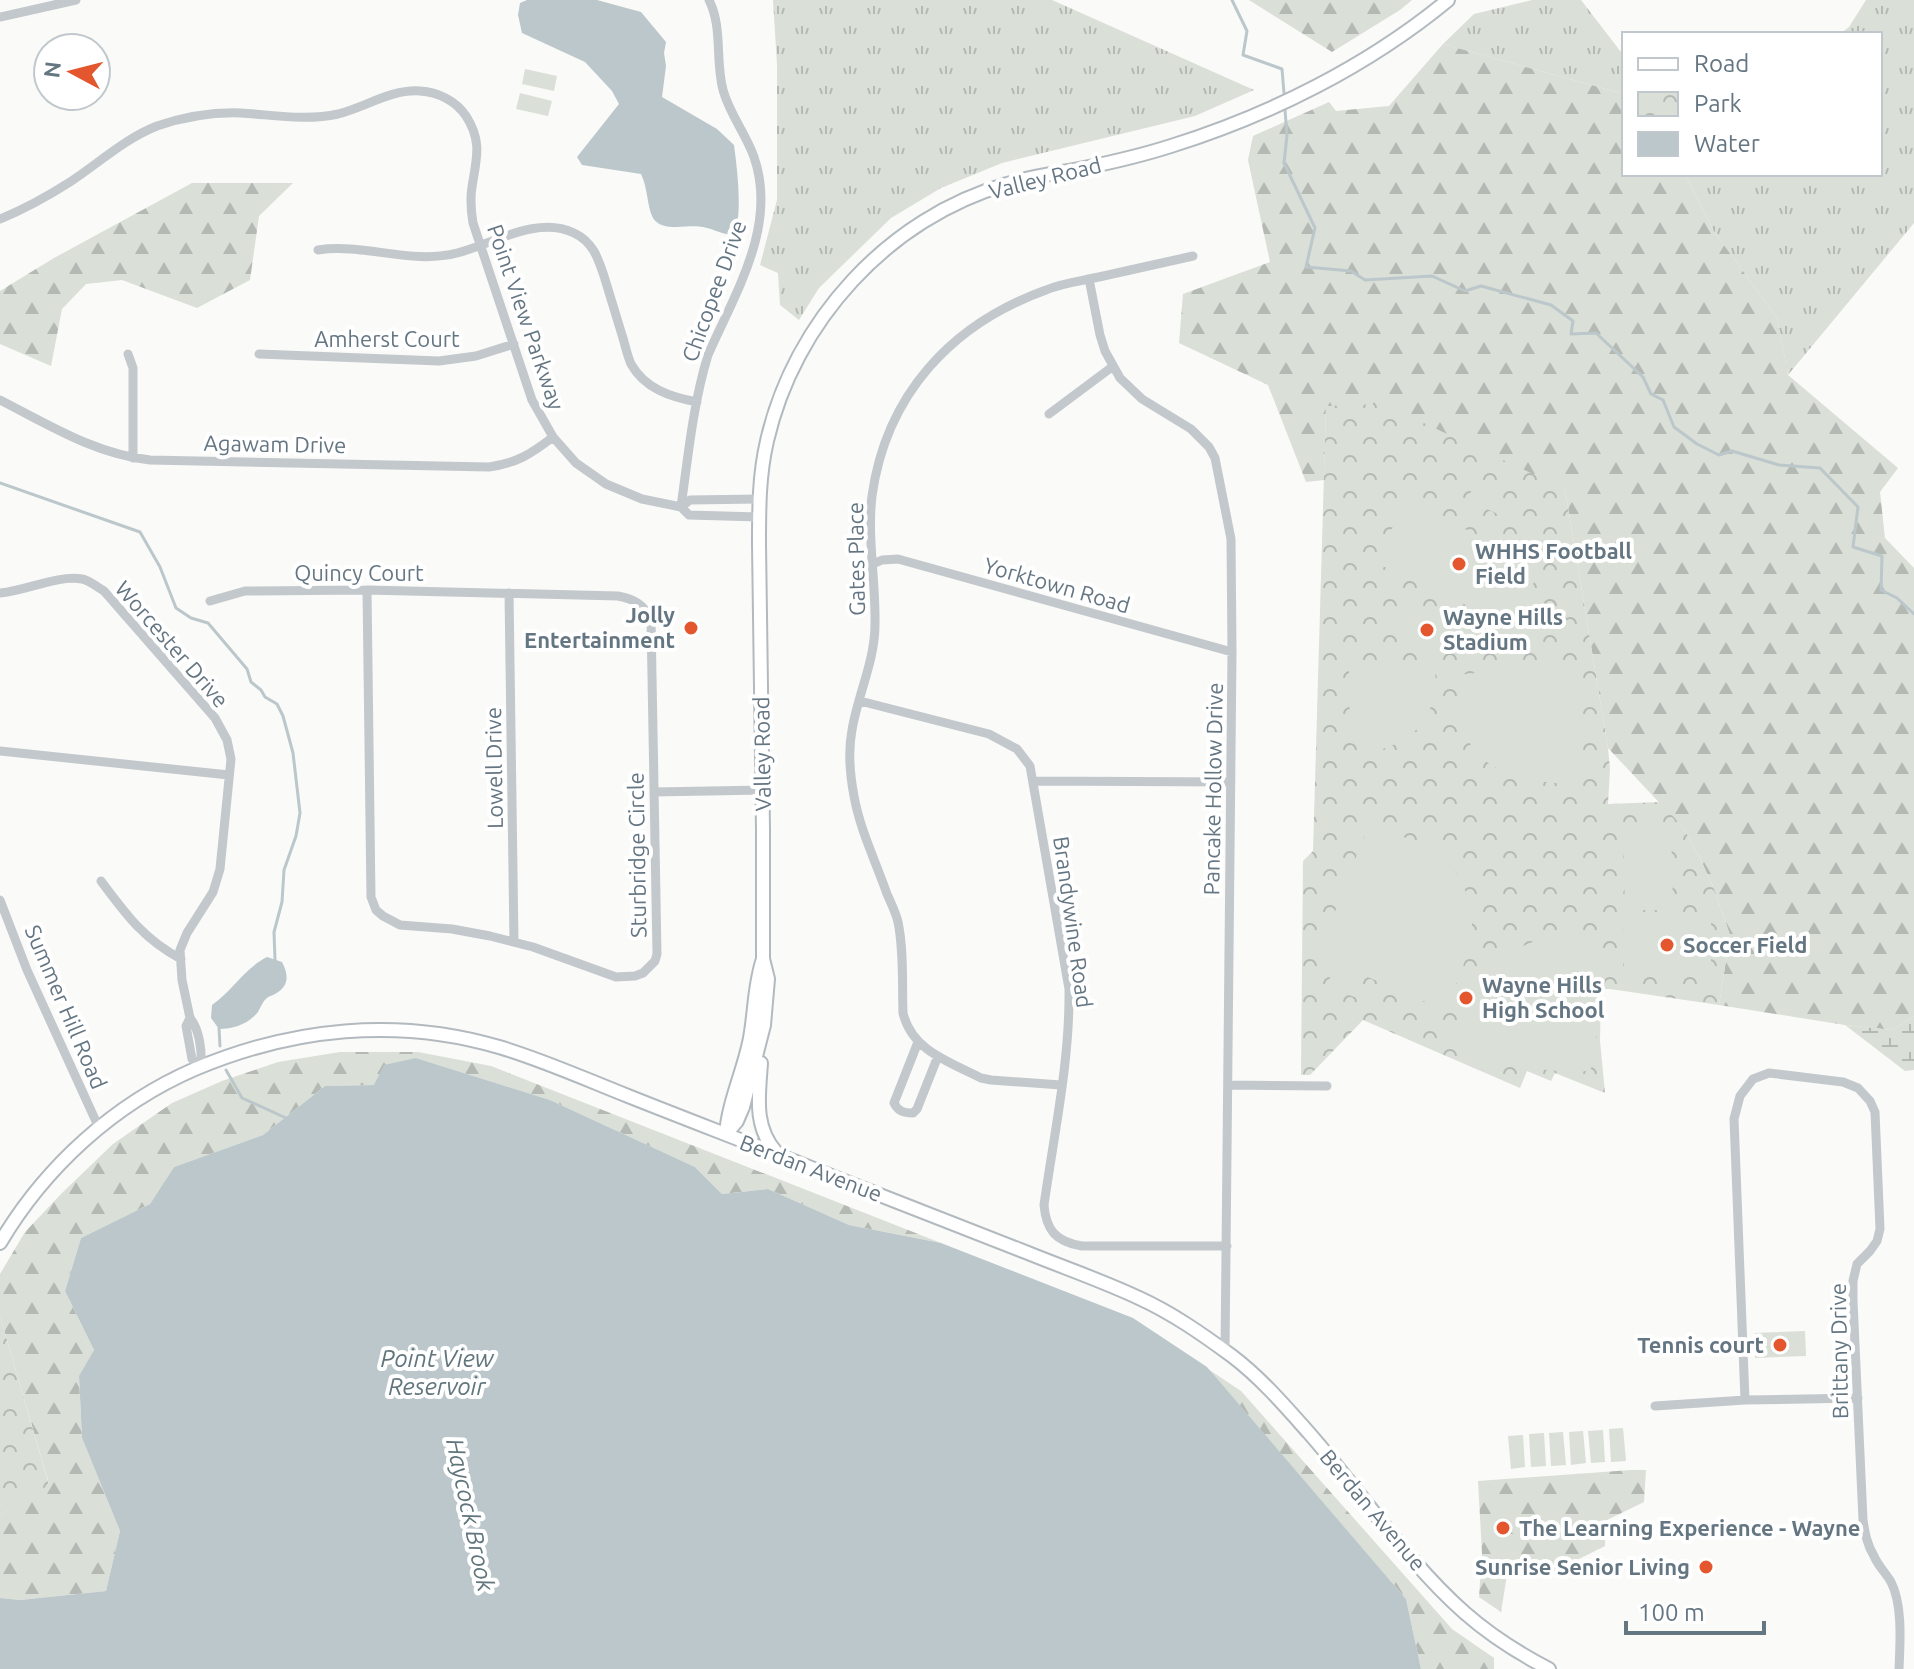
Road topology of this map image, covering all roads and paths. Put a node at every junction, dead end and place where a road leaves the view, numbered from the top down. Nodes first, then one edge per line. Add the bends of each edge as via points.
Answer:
1 (76, 0) edge
2 (709, 0) edge
3 (1448, 0) edge
4 (0, 17) edge
5 (0, 219) edge
6 (480, 244) junction
7 (318, 250) dead end
8 (1193, 256) dead end
9 (1089, 279) junction
10 (514, 344) junction
11 (128, 354) dead end
12 (259, 354) dead end
13 (1112, 367) junction
14 (0, 400) edge
15 (697, 402) junction
16 (1049, 414) dead end
17 (553, 437) junction
18 (133, 458) junction
19 (759, 499) junction
20 (681, 507) junction
21 (759, 517) junction
22 (873, 564) junction
23 (367, 590) junction
24 (0, 593) edge
25 (509, 593) junction
26 (210, 601) dead end
27 (1232, 652) junction
28 (860, 701) junction
29 (0, 751) edge
30 (229, 775) junction
31 (1034, 781) junction
32 (1231, 782) junction
33 (763, 790) junction
34 (654, 792) junction
35 (101, 881) dead end
36 (0, 900) edge
37 (514, 942) junction
38 (181, 959) junction
39 (763, 959) junction
40 (764, 1025) junction
41 (918, 1042) junction
42 (938, 1056) junction
43 (201, 1067) junction
44 (1061, 1085) junction
45 (1229, 1085) junction
46 (1327, 1086) dead end
47 (99, 1128) junction
48 (726, 1134) junction
49 (778, 1154) junction
50 (0, 1243) edge
51 (1227, 1246) junction
52 (1225, 1352) junction
53 (1858, 1398) junction
54 (1745, 1400) junction
55 (1655, 1406) dead end
56 (1549, 1669) edge
57 (1899, 1669) edge

1 - 4 street
2 - 15 street, Chicopee Drive via 718,31 723,91 750,145 762,201 755,246 708,355
3 - 19 main road, Valley Road via 1365,57 1264,111 1169,147 1007,184 950,207 903,235 855,277 798,355 774,415
5 - 6 street, Point View Parkway via 72,181 140,134 177,120 240,113 318,117 419,91 451,101 473,128 478,149 471,213
6 - 7 street via 429,256 338,247
6 - 10 street, Point View Parkway
6 - 15 street via 544,227 585,239 597,254 637,373 663,393
8 - 9 street, Gates Place
9 - 13 street, Pancake Hollow Drive
9 - 22 street, Gates Place via 1049,288 993,314 952,343 924,372 899,411 880,458 872,499
10 - 12 street, Amherst Court via 439,361
10 - 17 street, Point View Parkway via 532,400
11 - 18 street via 133,368
13 - 16 street
13 - 27 street, Pancake Hollow Drive via 1142,399 1191,429 1215,458 1231,539
14 - 18 street, Agawam Drive via 95,448
15 - 20 street, Chicopee Drive
17 - 18 street, Agawam Drive via 516,461 489,467
17 - 20 street, Point View Parkway via 590,475 623,493
19 - 20 street via 690,500
19 - 21 main road, Valley Road
20 - 21 street, Point View Parkway via 689,515
21 - 33 main road, Valley Road
22 - 27 street, Yorktown Road via 898,559
22 - 28 street, Gates Place via 874,643
23 - 25 street, Quincy Court
23 - 26 street, Quincy Court via 245,591
23 - 37 street, Sturbridge Circle via 372,902 400,925
24 - 30 street, Worcester Drive via 84,579 104,591 215,718 227,740
25 - 34 street, Sturbridge Circle via 618,596 636,601 648,613
25 - 37 street, Lowell Drive
27 - 32 street, Pancake Hollow Drive
28 - 31 street, Brandywine Road via 989,734 1025,757
28 - 41 street, Gates Place via 850,745 854,797 898,922 903,1013
29 - 30 street
30 - 38 street, Worcester Drive via 220,869 213,892 187,933
31 - 32 street
31 - 44 street, Brandywine Road via 1069,989
32 - 45 street, Pancake Hollow Drive
33 - 34 street
33 - 39 main road, Valley Road
34 - 37 street, Sturbridge Circle via 657,954 650,968 616,977
35 - 38 street via 139,930
36 - 47 street, Summer Hill Road
38 - 43 street, Worcester Drive
39 - 40 main road, Valley Road via 768,979
39 - 48 main road, Valley Road via 751,1037
40 - 48 main road, Valley Road via 743,1107
40 - 49 main road via 759,1116 767,1142
41 - 42 street
41 - 42 street via 894,1103 897,1109 917,1109
42 - 44 street via 981,1078
43 - 47 main road, Berdan Avenue via 149,1093
43 - 48 main road, Berdan Avenue via 295,1037 365,1029 421,1031 497,1046
44 - 51 street, Brandywine Road via 1044,1205 1051,1230 1082,1246
45 - 46 street
45 - 51 street, Pancake Hollow Drive
47 - 50 main road, Berdan Avenue via 46,1179
48 - 49 main road, Berdan Avenue
49 - 52 main road, Berdan Avenue via 1143,1300
51 - 52 street, Pancake Hollow Drive
52 - 56 main road, Berdan Avenue via 1289,1410 1444,1593 1484,1628
53 - 54 street
53 - 54 street, Brittany Drive via 1853,1281 1857,1264 1877,1241 1880,1229 1875,1112 1858,1088 1843,1082 1769,1073 1753,1079 1740,1096 1734,1119
53 - 57 street, Brittany Drive via 1863,1520 1874,1557 1893,1584
54 - 55 street

